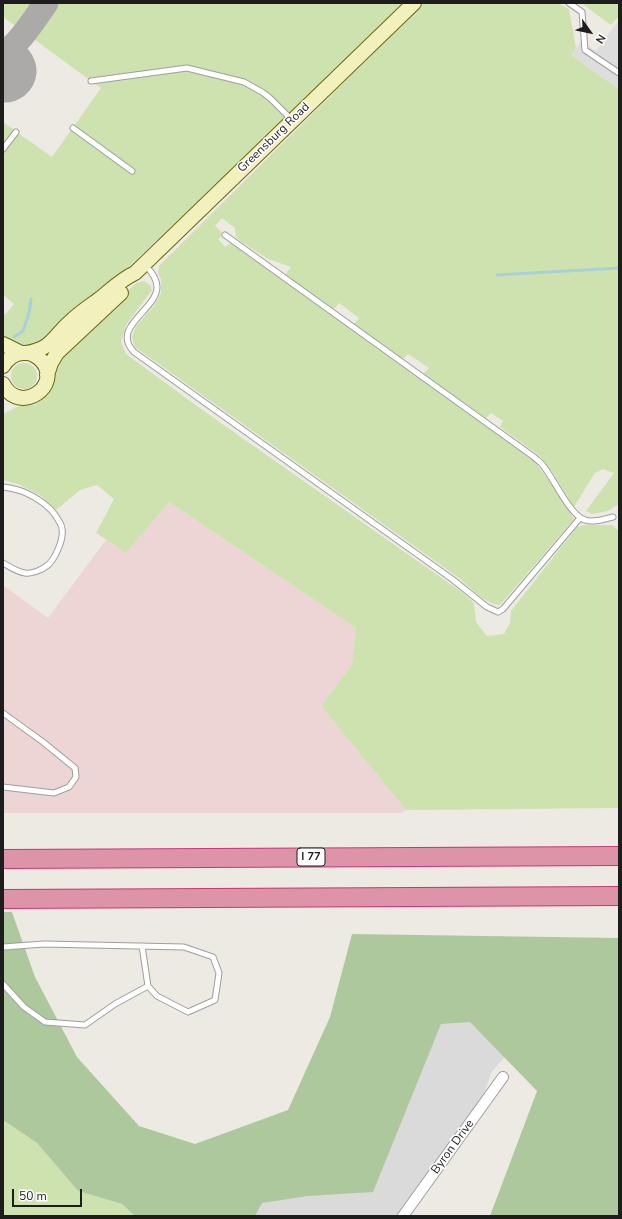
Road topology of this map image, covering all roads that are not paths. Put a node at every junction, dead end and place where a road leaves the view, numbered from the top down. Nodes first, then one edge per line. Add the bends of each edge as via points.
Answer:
1 (414, 3) edge
2 (569, 3) edge
3 (619, 73) edge
4 (91, 81) dead end
5 (292, 121) junction
6 (73, 128) dead end
7 (16, 132) dead end
8 (3, 149) edge
9 (132, 170) dead end
10 (225, 235) dead end
11 (140, 269) junction
12 (3, 344) edge
13 (24, 353) junction
14 (3, 366) edge
15 (47, 375) junction
16 (3, 384) edge
17 (20, 398) junction
18 (3, 403) edge
19 (3, 487) edge
20 (613, 517) dead end
21 (580, 518) junction
22 (3, 563) edge
23 (3, 713) edge
24 (3, 787) edge
25 (619, 856) edge
26 (3, 859) edge
27 (619, 896) edge
28 (3, 899) edge
29 (3, 946) edge
30 (142, 946) junction
31 (3, 984) edge
32 (148, 986) junction
33 (502, 1077) dead end
34 (403, 1216) edge

1 - 5 main road, Greensburg Road
2 - 3 lane via 582,12 585,50
4 - 5 lane via 187,68 244,82 270,98
5 - 11 main road, Greensburg Road
6 - 9 lane
7 - 8 lane
10 - 21 lane via 542,463 566,503
11 - 13 main road, Greensburg Road via 76,317 47,346
11 - 15 main road, Greensburg Road via 131,283 57,353
11 - 21 lane via 153,275 157,287 155,296 130,327 127,337 129,347 134,352 452,578 487,607 498,612 503,609
12 - 13 main road
13 - 14 main road, Greensburg Road via 12,356
13 - 15 main road via 41,360
15 - 17 main road, Greensburg Road via 45,385 38,394 30,398
16 - 17 main road via 11,394
17 - 18 main road
19 - 22 lane via 37,499 57,518 62,530 59,548 48,566 25,573
20 - 21 lane via 593,521
23 - 24 lane via 75,768 76,777 69,787 54,793
25 - 26 highway, I 77
27 - 28 highway
29 - 30 lane
30 - 32 lane
30 - 32 lane via 184,947 213,957 219,973 215,1000 188,1012 157,996
31 - 32 lane via 24,1007 46,1022 85,1025 115,1004
33 - 34 street, Byron Drive

